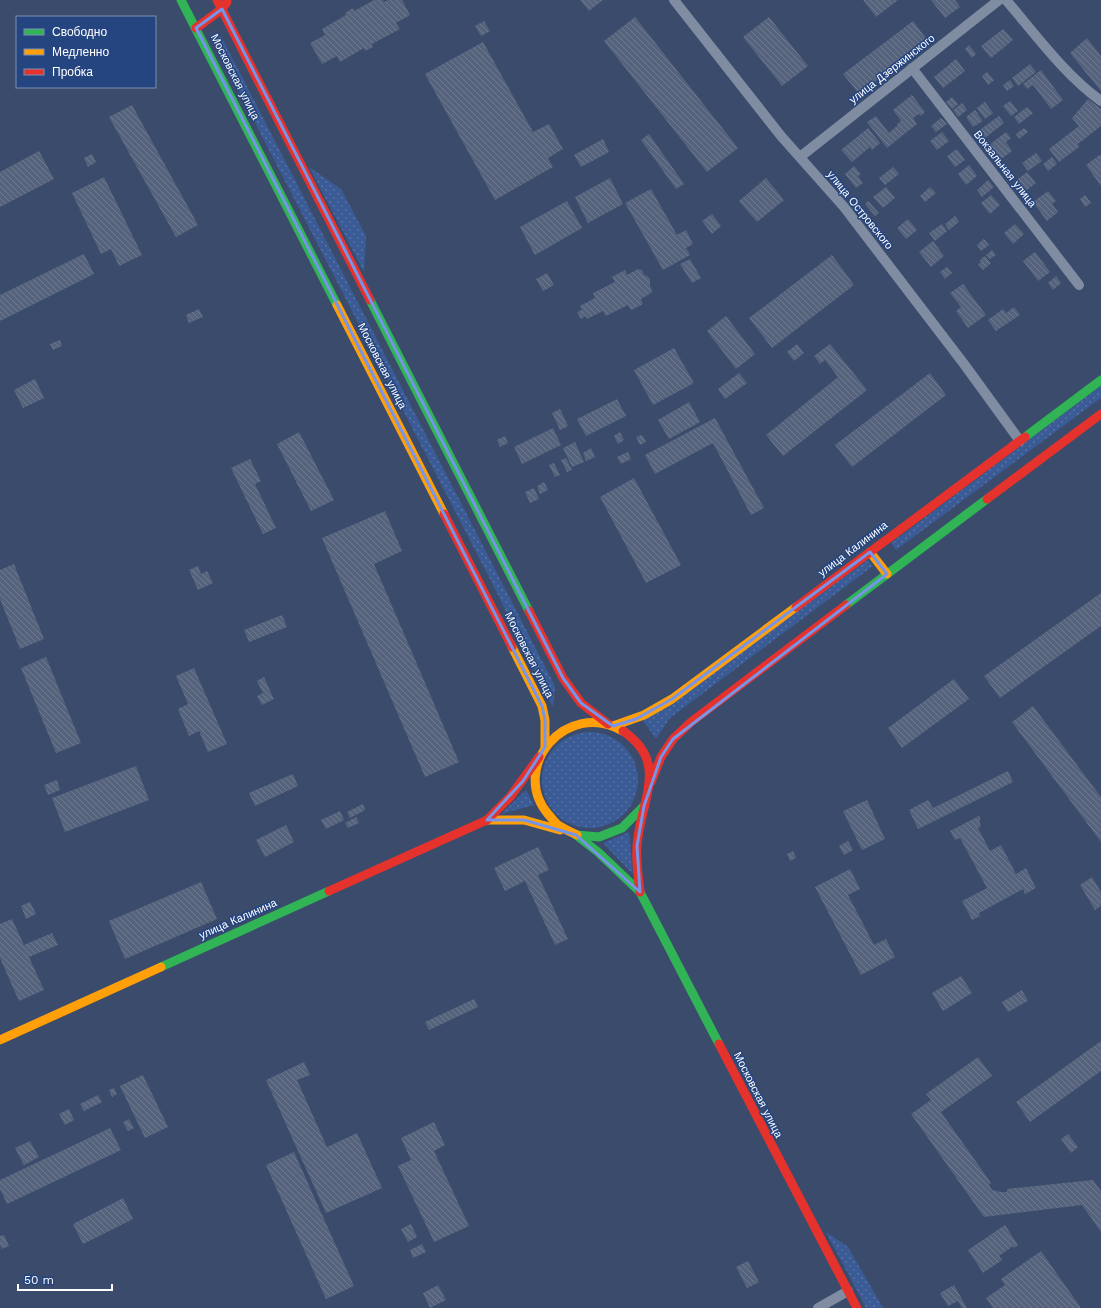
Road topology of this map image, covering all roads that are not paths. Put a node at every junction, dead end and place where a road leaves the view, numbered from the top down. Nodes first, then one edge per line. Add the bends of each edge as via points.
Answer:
1 (181, 0) edge
2 (217, 0) edge
3 (228, 0) edge
4 (674, 0) edge
5 (999, 0) edge
6 (1006, 0) edge
7 (222, 9) junction
8 (196, 28) junction
9 (912, 68) junction
10 (1101, 102) edge
11 (800, 157) junction
12 (1079, 285) dead end
13 (1101, 380) edge
14 (1101, 414) edge
15 (1020, 441) junction
16 (870, 552) junction
17 (887, 574) junction
18 (611, 725) junction
19 (545, 747) junction
20 (539, 757) junction
21 (650, 782) junction
22 (644, 806) junction
23 (487, 820) junction
24 (572, 834) junction
25 (640, 892) junction
26 (0, 1040) edge
27 (848, 1291) junction
28 (818, 1308) edge
29 (857, 1308) edge

1 - 8 main road, Московская улица
2 - 7 main road, Московская улица
3 - 7 main road
4 - 11 street, улица Островского
5 - 9 street, улица Дзержинского
6 - 10 street via 1055,58
7 - 8 main road
7 - 18 main road, Московская улица via 563,678 581,703
8 - 19 main road, Московская улица via 542,706 546,720
9 - 11 street, улица Дзержинского
9 - 12 street, Вокзальная улица
11 - 15 street, улица Островского via 844,207
13 - 15 main road, улица Калинина
14 - 17 main road
15 - 16 main road, улица Калинина
16 - 17 main road
16 - 18 main road, улица Калинина via 672,699 636,719
17 - 21 main road via 691,722 673,739 661,757
18 - 19 main road via 597,722 569,727 556,735
18 - 21 main road via 633,738 643,751 649,766
19 - 20 main road
20 - 23 main road, улица Калинина via 510,797
20 - 24 main road via 535,771 539,801 546,814
21 - 22 main road
22 - 24 main road via 632,822 615,833 589,838
22 - 25 main road, Московская улица via 637,846
23 - 24 main road, улица Калинина via 524,820
23 - 26 main road, улица Калинина
24 - 25 main road, Московская улица via 598,852
25 - 27 main road, Московская улица
27 - 28 street
27 - 29 main road, Московская улица

